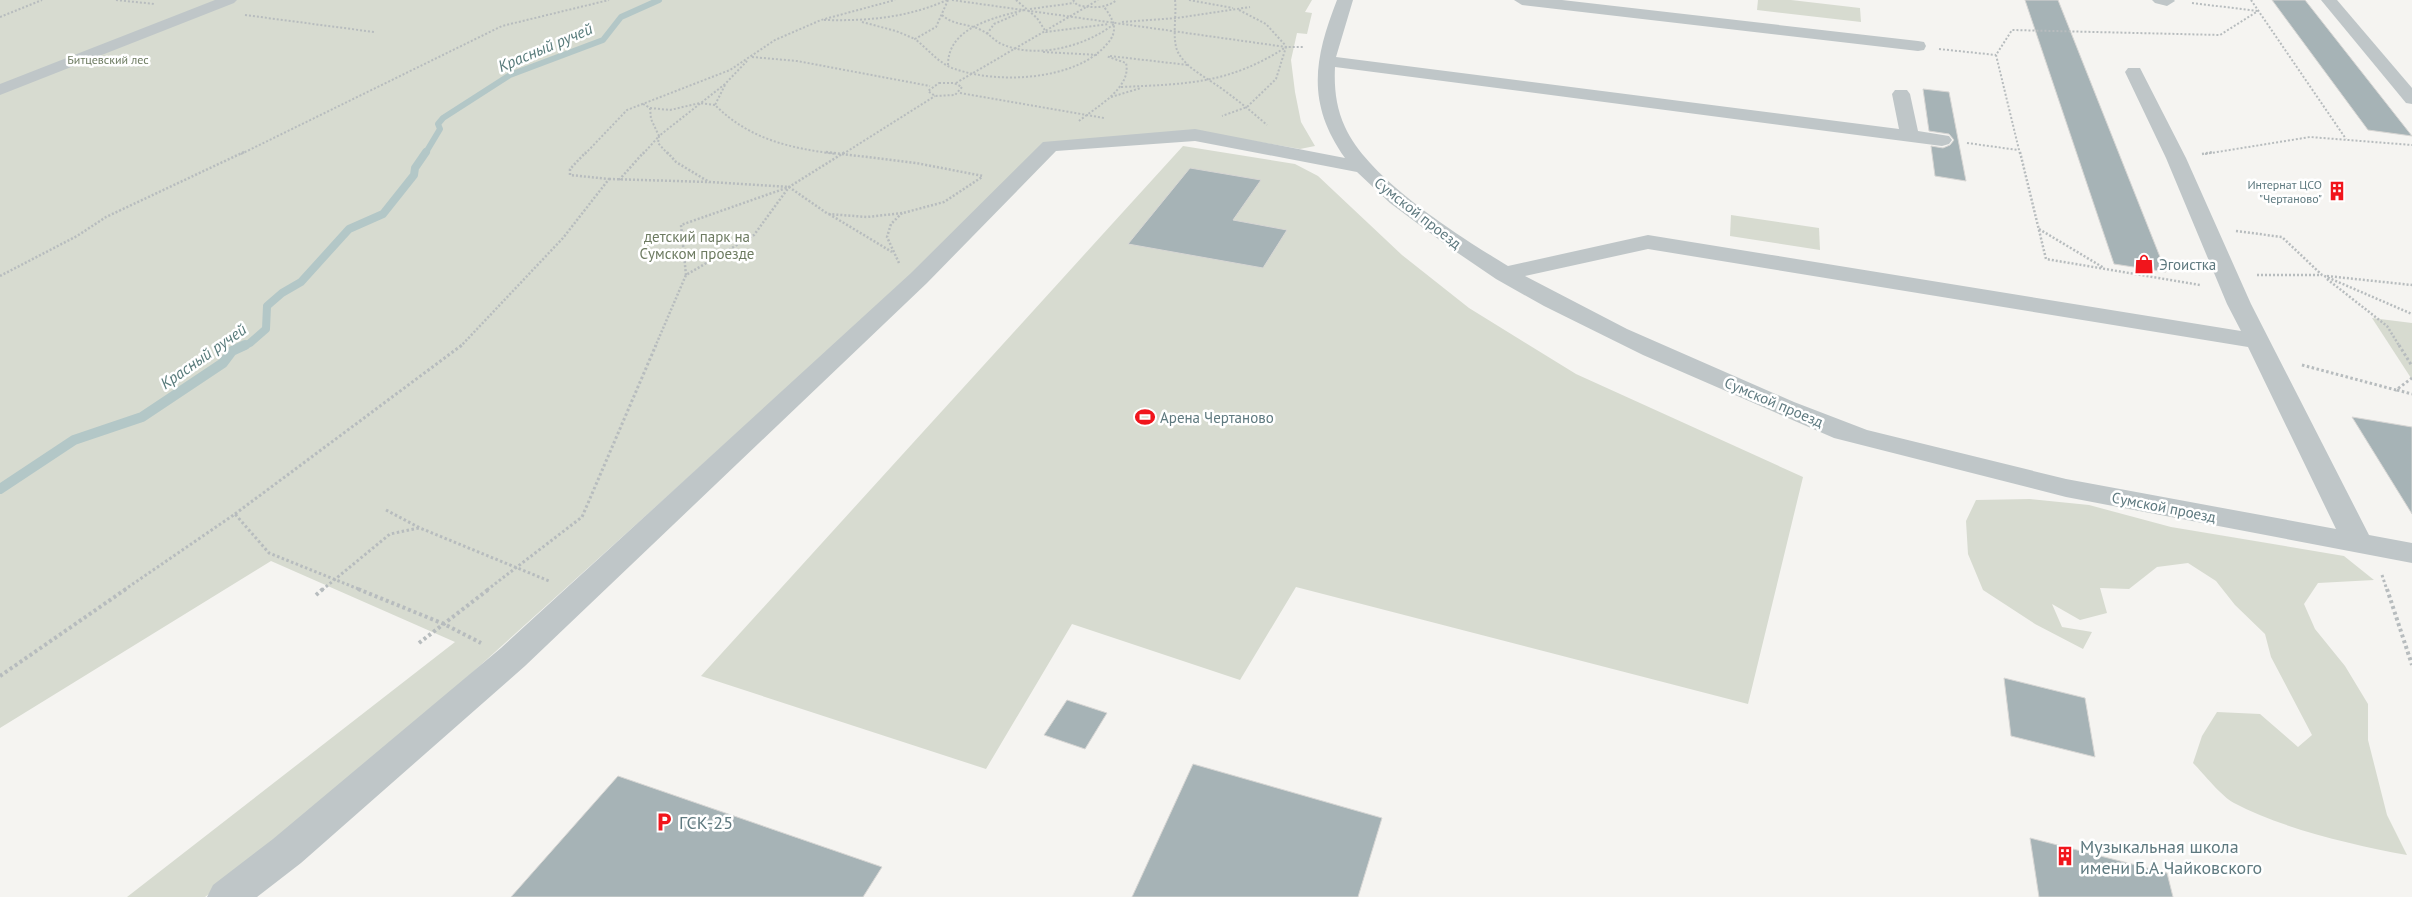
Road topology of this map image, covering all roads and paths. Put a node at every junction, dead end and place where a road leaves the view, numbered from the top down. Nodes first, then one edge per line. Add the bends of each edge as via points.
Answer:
1 (42, 0) edge
2 (229, 0) edge
3 (609, 0) edge
4 (895, 0) edge
5 (948, 0) edge
6 (952, 0) edge
7 (1016, 0) edge
8 (1098, 0) edge
9 (1117, 0) edge
10 (1175, 0) edge
11 (1189, 0) edge
12 (1222, 0) edge
13 (1345, 0) edge
14 (1522, 0) edge
15 (2163, 0) edge
16 (2251, 0) edge
17 (2329, 0) edge
18 (1074, 1) edge
19 (1217, 4) junction
20 (1086, 7) junction
21 (1104, 7) junction
22 (1250, 7) dead end
23 (1236, 9) junction
24 (204, 10) junction
25 (1027, 10) junction
26 (2258, 11) junction
27 (941, 15) junction
28 (1071, 16) junction
29 (0, 17) edge
30 (1177, 18) junction
31 (821, 20) junction
32 (852, 21) junction
33 (1114, 23) junction
34 (974, 27) junction
35 (1174, 31) junction
36 (374, 32) dead end
37 (1046, 32) junction
38 (987, 34) junction
39 (915, 39) junction
40 (1307, 40) dead end
41 (1918, 46) joint
42 (1286, 47) junction
43 (1017, 49) junction
44 (1036, 51) junction
45 (1100, 55) junction
46 (1996, 55) junction
47 (1106, 56) junction
48 (751, 57) junction
49 (1328, 61) junction
50 (948, 65) junction
51 (1189, 65) junction
52 (2134, 72) dead end
53 (974, 73) junction
54 (1208, 79) junction
55 (955, 83) junction
56 (725, 84) junction
57 (931, 86) junction
58 (1154, 86) junction
59 (1121, 87) junction
60 (0, 90) edge
61 (959, 92) junction
62 (1901, 94) dead end
63 (935, 96) junction
64 (1108, 98) junction
65 (2412, 99) edge
66 (642, 103) junction
67 (701, 103) junction
68 (715, 105) junction
69 (1247, 107) junction
70 (650, 108) junction
71 (1088, 115) junction
72 (1106, 118) dead end
73 (1214, 119) dead end
74 (1076, 124) dead end
75 (659, 136) junction
76 (1910, 136) junction
77 (2346, 139) junction
78 (1942, 140) joint
79 (2412, 144) edge
80 (2018, 150) junction
81 (844, 153) junction
82 (1300, 156) junction
83 (2176, 158) junction
84 (1361, 167) junction
85 (609, 179) junction
86 (619, 180) junction
87 (709, 182) junction
88 (789, 187) junction
89 (902, 213) junction
90 (828, 214) junction
91 (2206, 226) junction
92 (2038, 229) junction
93 (893, 252) junction
94 (2107, 270) junction
95 (686, 274) junction
96 (1504, 274) junction
97 (2322, 275) junction
98 (0, 276) edge
99 (918, 278) junction
100 (2230, 283) junction
101 (2412, 285) edge
102 (2412, 314) edge
103 (2258, 341) junction
104 (2412, 366) edge
105 (2335, 374) dead end
106 (2412, 378) edge
107 (2396, 390) junction
108 (2412, 394) edge
109 (386, 510) dead end
110 (235, 514) junction
111 (420, 528) junction
112 (2358, 543) junction
113 (2412, 553) edge
114 (516, 568) junction
115 (2389, 577) dead end
116 (336, 580) junction
117 (557, 584) dead end
118 (316, 595) dead end
119 (444, 624) junction
120 (419, 643) dead end
121 (513, 657) junction
122 (2412, 665) edge
123 (0, 676) edge
124 (227, 897) edge

1 - 29 path
2 - 24 street
3 - 98 path via 502,26 106,217
4 - 31 path
5 - 27 path
5 - 32 path via 909,15
6 - 25 path
7 - 25 path
8 - 20 path
9 - 21 path
10 - 30 path
11 - 19 path
12 - 19 path
13 - 49 street, Сумской проезд via 1333,30
14 - 41 street
15 - 26 path
16 - 26 path
17 - 65 street
18 - 20 path
18 - 25 path
19 - 23 path
20 - 21 path
20 - 28 path
21 - 33 path
22 - 23 path
23 - 30 path
23 - 42 path via 1262,20 1277,33
24 - 36 path
24 - 60 street
25 - 28 path
25 - 34 path
25 - 37 path
25 - 38 path via 994,24
26 - 46 path via 2220,35 2012,30
26 - 77 path
27 - 34 path via 950,22
27 - 39 path via 935,30
28 - 33 path
28 - 37 path
30 - 33 path
30 - 35 path
31 - 32 path
31 - 48 path via 775,40
32 - 39 path via 882,26
33 - 35 path
33 - 37 path
33 - 44 path via 1105,32 1090,38
33 - 45 path via 1114,32
34 - 38 path
34 - 50 path via 951,46
35 - 42 path
35 - 51 path via 1178,52
37 - 43 path
38 - 43 path via 1004,46
39 - 50 path
40 - 42 path via 1303,49
41 - 46 path
42 - 54 path via 1250,68
42 - 69 path via 1276,79
43 - 44 path
43 - 53 path
44 - 45 path
45 - 47 path
45 - 53 path via 1054,74 998,76
46 - 80 path
47 - 51 path
47 - 59 path via 1126,63 1128,71
48 - 56 path
48 - 57 path via 797,61
48 - 66 path via 722,73
49 - 76 street
49 - 84 street, Сумской проезд via 1325,86 1329,110 1341,138
50 - 53 path
51 - 54 path
52 - 83 street
53 - 55 path
54 - 58 path
54 - 69 path
55 - 57 path
55 - 61 path via 962,87
56 - 67 path
56 - 68 path
57 - 63 path via 928,92
58 - 59 path
58 - 64 path
59 - 64 path
61 - 63 path
61 - 71 path
62 - 76 street
63 - 81 path
64 - 71 path
66 - 70 path
66 - 85 path via 627,110 570,169 570,174 576,176
67 - 68 path
67 - 70 path via 674,110
67 - 75 path
68 - 81 path via 725,118 754,134 798,148
69 - 73 path
69 - 82 path
70 - 75 path
71 - 72 path
71 - 74 path
75 - 86 path
75 - 87 path via 658,143 676,162
76 - 78 street
77 - 79 path
77 - 83 path via 2310,136
78 - 80 path
80 - 92 path
81 - 88 path
81 - 89 path via 933,165 983,176 944,202
82 - 84 street
82 - 99 street via 1195,135 1050,146
83 - 91 street
84 - 96 street, Сумской проезд via 1456,245
85 - 86 path
85 - 110 path via 564,238 460,347
86 - 87 path
87 - 88 path
88 - 90 path
88 - 95 path via 754,235
88 - 95 path via 681,225
89 - 90 path via 867,217
89 - 93 path via 891,224 887,237
90 - 93 path
91 - 97 path via 2282,238
91 - 100 street
92 - 94 path
92 - 94 path via 2046,259
93 - 99 path via 905,276
94 - 100 path
95 - 114 path via 582,517
96 - 103 street via 1648,242
96 - 112 street, Сумской проезд via 1626,339 1846,432 2033,482
97 - 100 path
97 - 101 path
97 - 102 path
97 - 104 path via 2387,326
99 - 121 street
100 - 103 street
103 - 112 street
105 - 107 path
106 - 107 path
107 - 108 path
109 - 111 path
110 - 116 path via 269,553
110 - 123 path
111 - 114 path
111 - 116 path via 390,534
112 - 113 street, Сумской проезд
114 - 117 path
114 - 119 path
115 - 122 path via 2382,575
116 - 118 path
116 - 119 path
119 - 120 path
119 - 121 path
121 - 124 street via 287,851

